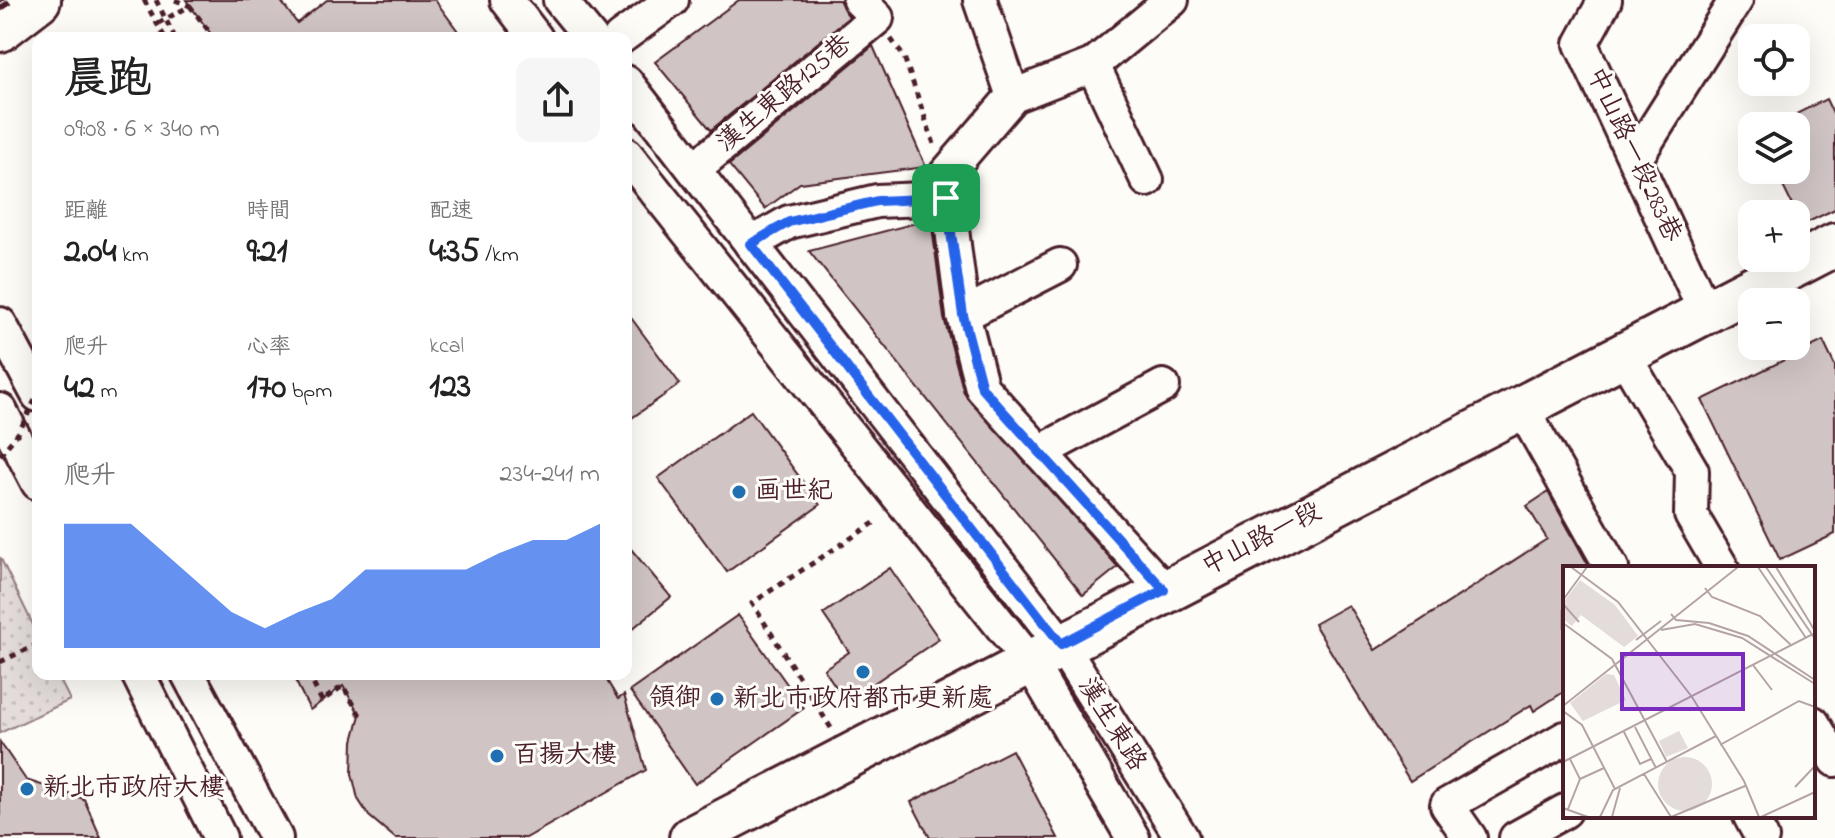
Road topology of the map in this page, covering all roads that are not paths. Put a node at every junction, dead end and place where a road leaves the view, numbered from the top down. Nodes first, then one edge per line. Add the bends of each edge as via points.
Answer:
1 (39, 0) edge
2 (507, 0) edge
3 (560, 0) edge
4 (672, 0) edge
5 (980, 0) edge
6 (1172, 0) edge
7 (1605, 0) edge
8 (1736, 0) edge
9 (868, 9) edge
10 (0, 30) edge
11 (531, 32) edge
12 (586, 32) edge
13 (628, 32) edge
14 (1093, 65) junction
15 (632, 90) edge
16 (1013, 96) junction
17 (1636, 158) junction
18 (632, 161) edge
19 (694, 169) junction
20 (1147, 180) dead end
21 (945, 186) junction
22 (751, 244) junction
23 (1835, 245) edge
24 (1060, 265) dead end
25 (1705, 311) junction
26 (963, 315) junction
27 (0, 324) edge
28 (1623, 354) junction
29 (32, 384) edge
30 (1163, 386) dead end
31 (1521, 406) junction
32 (0, 410) edge
33 (1040, 452) junction
34 (32, 471) edge
35 (1611, 566) edge
36 (1721, 566) edge
37 (1164, 590) junction
38 (1046, 653) junction
39 (141, 680) edge
40 (191, 680) edge
41 (1815, 726) edge
42 (1563, 739) edge
43 (1835, 760) edge
44 (1563, 812) edge
45 (1751, 818) edge
46 (220, 838) edge
47 (276, 838) edge
48 (691, 838) edge
49 (1133, 838) edge
50 (1182, 838) edge
51 (1470, 838) edge
52 (1516, 838) edge
53 (1762, 838) edge

1 - 10 main road
2 - 11 street
3 - 12 street
4 - 13 street
5 - 16 street
6 - 14 street
7 - 17 street, 中山路一段283巷 via 1581,44
8 - 17 street
9 - 19 street, 漢生東路125巷
14 - 16 street
14 - 20 street
15 - 19 street, 漢生東路
16 - 21 street
17 - 25 street, 中山路一段283巷
18 - 38 street, 漢生東路
19 - 22 street, 漢生東路
21 - 22 street via 789,222
21 - 26 street
22 - 38 street, 漢生東路
23 - 25 main road, 中山路一段
24 - 26 street
25 - 28 main road, 中山路一段
26 - 33 street via 982,388
27 - 29 street
28 - 31 main road, 中山路一段
28 - 36 street via 1692,471 1691,515
30 - 33 street
31 - 35 street
31 - 37 main road, 中山路一段
32 - 34 street
33 - 37 street
37 - 38 main road, 中山路一段
38 - 48 main road, 中山路一段
38 - 49 street, 漢生東路
38 - 50 street, 漢生東路
39 - 46 street
40 - 47 street
41 - 43 street
42 - 51 street via 1447,805
44 - 52 street
45 - 53 street

